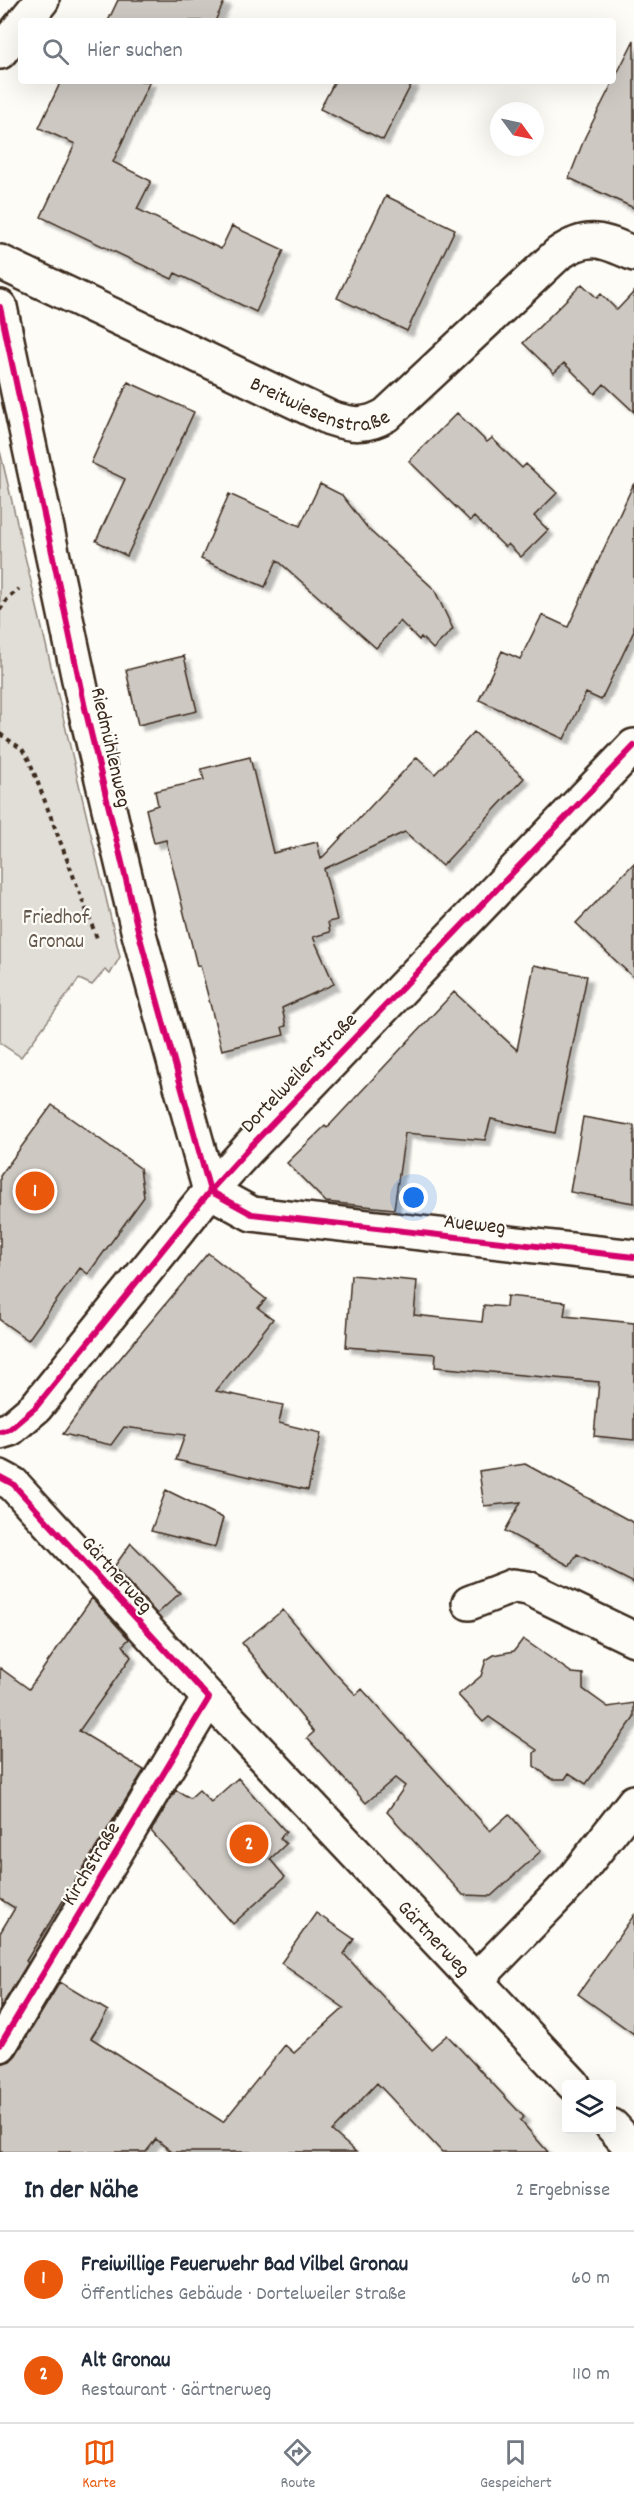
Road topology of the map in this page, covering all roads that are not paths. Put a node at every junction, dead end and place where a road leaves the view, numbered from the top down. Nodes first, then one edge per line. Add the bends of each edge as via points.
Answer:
1 (42, 0) edge
2 (27, 18) edge
3 (18, 30) edge
4 (0, 52) edge
5 (634, 254) edge
6 (0, 262) edge
7 (0, 307) edge
8 (634, 746) edge
9 (210, 1191) junction
10 (634, 1257) edge
11 (0, 1432) edge
12 (0, 1477) edge
13 (469, 1603) dead end
14 (634, 1639) edge
15 (209, 1698) junction
16 (634, 1802) edge
17 (476, 1980) junction
18 (0, 2045) edge
19 (568, 2080) edge
20 (616, 2130) edge
21 (634, 2150) edge

1 - 2 street
3 - 4 street
5 - 6 street, Breitwiesenstraße via 589,240 574,243 386,415 361,425 330,418
7 - 9 street, Riedmühlenweg via 85,708 139,934
8 - 9 street, Dortelweiler Straße
9 - 10 street, Aueweg via 252,1214
9 - 11 street, Dortelweiler Straße via 36,1407 10,1429
12 - 15 street, Gärtnerweg via 14,1484
13 - 14 street via 513,1586 528,1588
15 - 17 street, Gärtnerweg
15 - 18 street, Kirchstraße
16 - 17 street via 572,1881
17 - 19 street, Gärtnerweg
20 - 21 street

